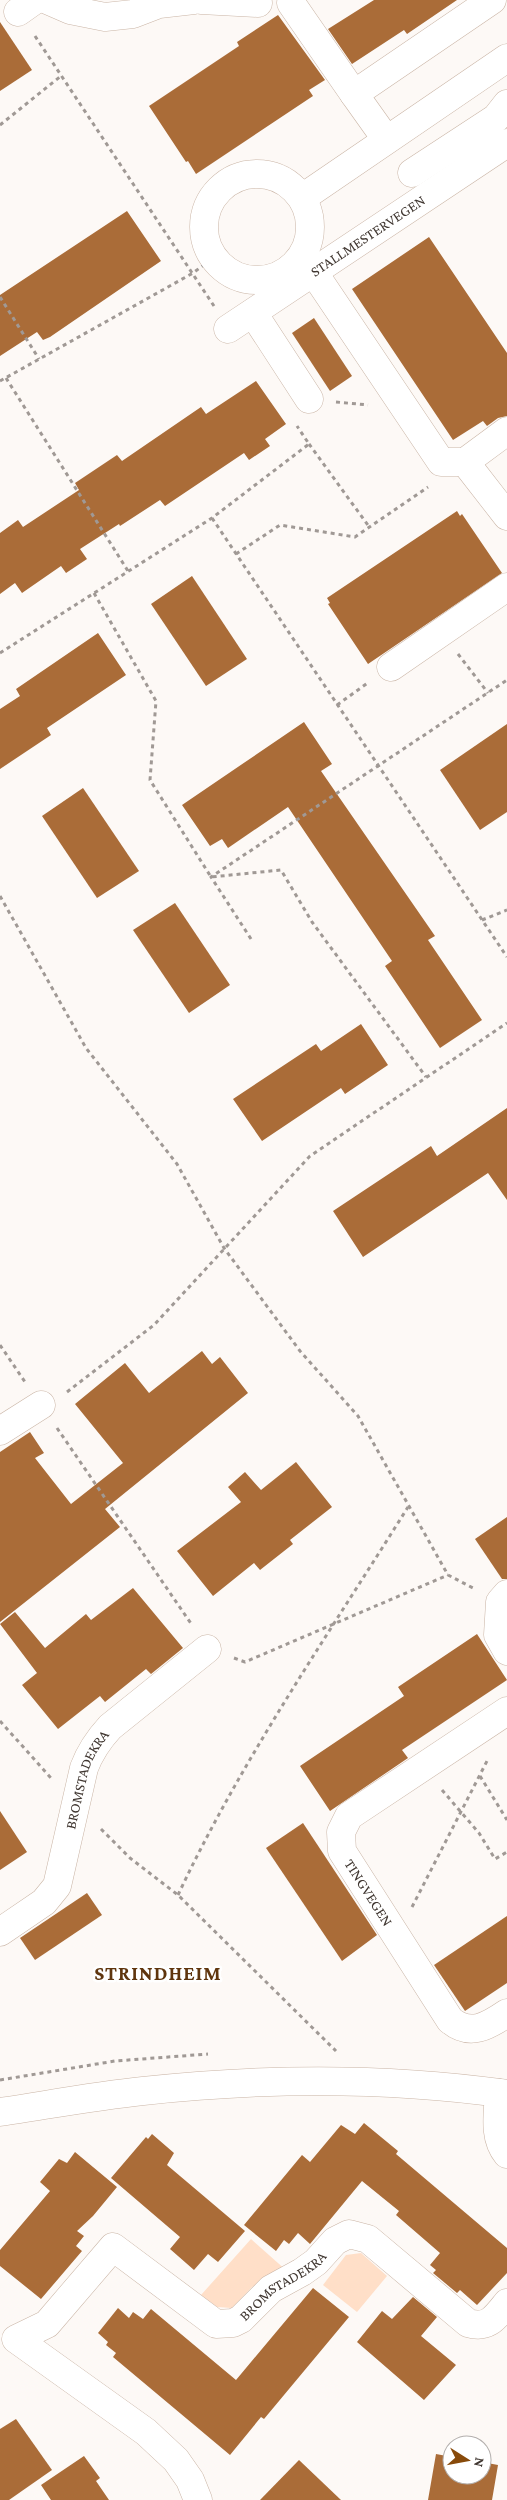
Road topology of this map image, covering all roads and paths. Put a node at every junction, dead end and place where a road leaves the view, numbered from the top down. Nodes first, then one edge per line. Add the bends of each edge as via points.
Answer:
1 (47, 0) edge
2 (194, 0) edge
3 (201, 0) edge
4 (492, 0) edge
5 (293, 1) edge
6 (257, 2) edge
7 (27, 6) edge
8 (504, 66) edge
9 (62, 76) junction
10 (354, 94) junction
11 (507, 104) edge
12 (0, 125) edge
13 (386, 139) junction
14 (507, 143) edge
15 (412, 173) dead end
16 (302, 198) junction
17 (203, 266) junction
18 (314, 273) junction
19 (0, 297) edge
20 (253, 313) junction
21 (228, 329) joint
22 (39, 359) junction
23 (6, 378) junction
24 (0, 380) edge
25 (309, 399) joint
26 (405, 409) junction
27 (293, 421) dead end
28 (507, 431) edge
29 (309, 444) junction
30 (465, 462) junction
31 (507, 516) edge
32 (212, 518) junction
33 (370, 528) junction
34 (236, 554) junction
35 (128, 571) junction
36 (507, 587) edge
37 (94, 593) junction
38 (441, 632) junction
39 (0, 653) edge
40 (391, 667) joint
41 (507, 680) edge
42 (488, 693) junction
43 (337, 705) junction
44 (379, 767) junction
45 (211, 878) junction
46 (0, 896) edge
47 (507, 910) edge
48 (482, 920) junction
49 (251, 939) dead end
50 (507, 957) edge
51 (507, 1023) edge
52 (426, 1077) junction
53 (224, 1248) junction
54 (0, 1345) edge
55 (43, 1407) junction
56 (0, 1431) edge
57 (408, 1507) junction
58 (448, 1575) junction
59 (503, 1598) edge
60 (337, 1621) junction
61 (207, 1648) junction
62 (507, 1651) edge
63 (507, 1712) edge
64 (0, 1721) edge
65 (488, 1759) dead end
66 (422, 1767) junction
67 (480, 1775) junction
68 (75, 1805) junction
69 (462, 1813) junction
70 (507, 1820) edge
71 (507, 1852) edge
72 (178, 1895) junction
73 (0, 1932) edge
74 (397, 1936) junction
75 (507, 2013) edge
76 (336, 2051) dead end
77 (503, 2093) edge
78 (0, 2112) edge
79 (507, 2154) edge
80 (507, 2303) edge
81 (5, 2339) edge
82 (198, 2500) edge

1 - 2 street via 70,10 105,17 132,14 159,4
3 - 6 street
4 - 10 street
5 - 6 street
5 - 10 street
7 - 9 path
8 - 13 street
9 - 12 path
9 - 17 path
10 - 13 street
11 - 15 street via 496,118
13 - 16 street
14 - 18 street, STALLMESTERVEGEN
16 - 17 street, STALLMESTERVEGEN via 310,215 310,234 305,251 294,266 279,276 261,281 242,279 226,271
16 - 17 street, STALLMESTERVEGEN via 291,185 276,177 243,175 227,183 215,194 207,209 203,226 206,242
17 - 21 path
17 - 22 path
18 - 20 street, STALLMESTERVEGEN
18 - 26 street
19 - 22 path
20 - 21 street, STALLMESTERVEGEN
20 - 25 street
22 - 23 path
23 - 24 path
23 - 35 path
25 - 26 path
26 - 30 street via 441,462
27 - 29 path
28 - 30 street
29 - 32 path
29 - 33 path
30 - 31 street
30 - 33 path
32 - 34 path
32 - 35 path
33 - 34 path via 355,537 280,525
34 - 43 path
35 - 37 path
36 - 38 street
37 - 39 path
37 - 45 path via 156,701 150,780
38 - 40 street
38 - 42 path
40 - 43 path
41 - 42 path
42 - 44 path
43 - 44 path
44 - 45 path
44 - 48 path
45 - 49 path
45 - 52 path via 281,870 312,922
46 - 53 path via 86,1048 178,1164
47 - 48 path
48 - 50 path
51 - 52 path
52 - 53 path via 310,1156
53 - 55 path via 154,1325
53 - 57 path via 300,1351 358,1416
54 - 55 path
55 - 56 street
55 - 61 path
57 - 58 path
57 - 60 path
58 - 59 path
58 - 60 path
59 - 62 street via 498,1635
60 - 61 path via 245,1662
60 - 72 path via 224,1803
61 - 68 street, BROMSTADEKRA via 100,1738 84,1768
63 - 66 street, TINGVEGEN
64 - 68 path
65 - 67 path
66 - 69 path
66 - 74 street, TINGVEGEN via 348,1816 341,1832 342,1851
67 - 69 path
67 - 70 path
68 - 72 path via 130,1858
68 - 73 street, BROMSTADEKRA via 57,1886 44,1902
69 - 71 path via 479,1833 494,1859
69 - 74 path
72 - 76 path
74 - 75 street, TINGVEGEN via 444,2012 457,2026 472,2030 483,2028
77 - 78 street via 380,2083 221,2084 141,2091
77 - 79 street via 498,2132
80 - 81 street, BROMSTADEKRA via 491,2322 485,2325 468,2323 368,2239 348,2234 334,2241 316,2262 271,2289 241,2319 216,2324 113,2247 47,2324
81 - 82 street, BROMSTADEKRA via 146,2432 176,2460 190,2480

